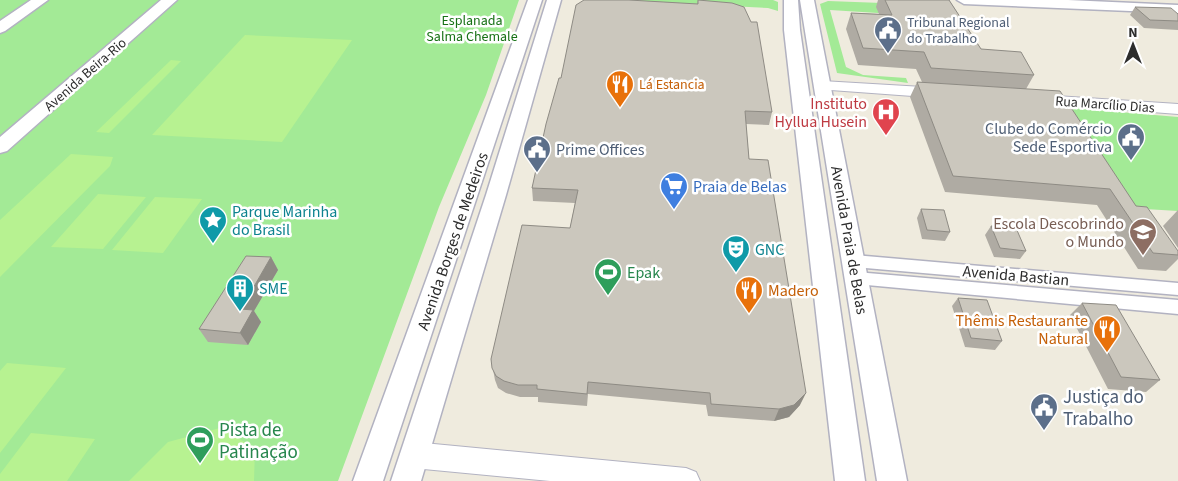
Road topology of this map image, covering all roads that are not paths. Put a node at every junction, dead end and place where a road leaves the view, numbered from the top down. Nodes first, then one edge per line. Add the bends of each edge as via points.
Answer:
1 (41, 0) edge
2 (170, 0) edge
3 (186, 0) edge
4 (536, 0) edge
5 (554, 0) edge
6 (964, 0) edge
7 (806, 2) edge
8 (1178, 9) edge
9 (149, 18) junction
10 (0, 28) edge
11 (822, 86) junction
12 (959, 94) edge
13 (1023, 99) edge
14 (1178, 108) edge
15 (0, 147) edge
16 (855, 269) junction
17 (1048, 278) junction
18 (1178, 289) edge
19 (1057, 296) junction
20 (1178, 307) edge
21 (410, 468) edge
22 (368, 481) edge
23 (686, 481) edge
24 (850, 481) edge
25 (892, 481) edge

1 - 10 main road
2 - 9 main road, Avenida Beira-Rio
3 - 9 main road
4 - 22 main road, Avenida Borges de Medeiros
5 - 21 main road, Avenida Borges de Medeiros
6 - 8 main road
7 - 11 main road, Avenida Praia de Belas
7 - 24 main road, Avenida Praia de Belas via 792,30
9 - 15 main road, Avenida Beira-Rio
11 - 12 street
11 - 16 main road, Avenida Praia de Belas
13 - 14 street, Rua Marcílio Dias
16 - 17 street, Avenida Bastian
16 - 19 street, Avenida Bastian
16 - 25 main road, Avenida Praia de Belas
17 - 18 street, Avenida Bastian
17 - 19 street
19 - 20 street, Avenida Bastian
21 - 23 street

